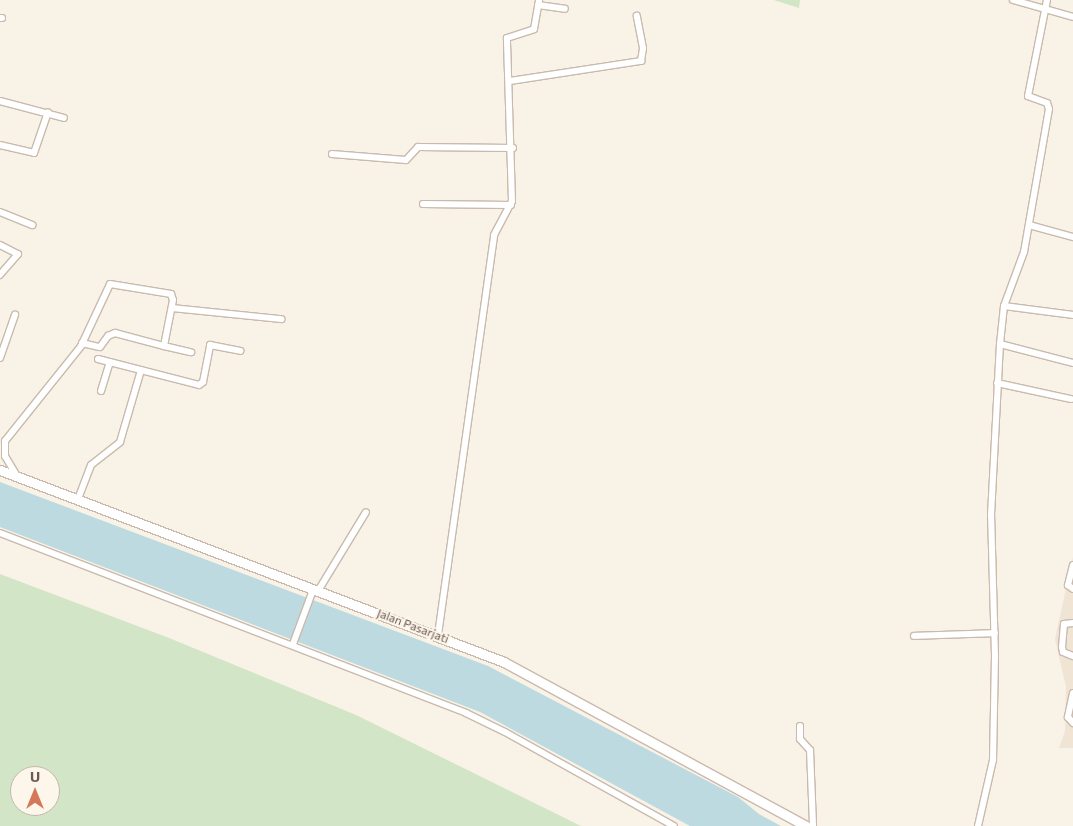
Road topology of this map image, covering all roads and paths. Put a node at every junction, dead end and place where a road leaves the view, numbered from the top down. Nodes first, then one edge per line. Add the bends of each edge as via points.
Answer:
1 (1013, 0) edge
2 (1047, 0) edge
3 (539, 2) edge
4 (564, 9) dead end
5 (1045, 9) junction
6 (637, 16) dead end
7 (1073, 17) edge
8 (510, 81) junction
9 (0, 101) edge
10 (48, 112) junction
11 (64, 118) dead end
12 (0, 145) edge
13 (513, 148) junction
14 (332, 154) dead end
15 (422, 204) dead end
16 (511, 206) junction
17 (0, 212) edge
18 (33, 225) dead end
19 (1029, 225) junction
20 (1073, 237) edge
21 (0, 245) edge
22 (0, 275) edge
23 (1004, 306) junction
24 (172, 308) junction
25 (15, 315) dead end
26 (1073, 315) edge
27 (281, 319) dead end
28 (82, 343) junction
29 (1000, 344) junction
30 (164, 346) junction
31 (240, 351) dead end
32 (191, 352) dead end
33 (0, 358) edge
34 (98, 359) dead end
35 (110, 362) junction
36 (1073, 363) edge
37 (141, 370) junction
38 (996, 383) junction
39 (101, 391) dead end
40 (1071, 399) dead end
41 (0, 470) edge
42 (17, 476) junction
43 (78, 499) junction
44 (366, 512) dead end
45 (0, 533) edge
46 (1073, 565) edge
47 (1073, 590) edge
48 (314, 593) junction
49 (1073, 623) edge
50 (995, 634) junction
51 (438, 635) junction
52 (914, 636) dead end
53 (293, 644) junction
54 (1073, 656) edge
55 (1073, 693) edge
56 (1073, 723) edge
57 (800, 726) dead end
58 (674, 826) edge
59 (806, 826) edge
60 (813, 826) edge
61 (978, 826) edge

1 - 5 street
2 - 5 street
3 - 4 street
3 - 8 street via 534,29 507,38
5 - 7 street
5 - 19 street via 1028,96 1047,102 1049,109
6 - 8 street via 643,48 643,58 639,63
8 - 13 street
9 - 10 street
10 - 11 street
10 - 12 street via 34,152
13 - 14 street via 418,147 406,160
13 - 16 street
15 - 16 street
16 - 51 street via 494,235
17 - 18 street
19 - 20 street
19 - 23 street via 1024,252
21 - 22 street via 18,254
23 - 26 street
23 - 29 street
24 - 27 street
24 - 28 street via 171,294 110,284
24 - 30 street
25 - 33 street
28 - 30 street via 100,347 108,336 115,333
28 - 42 street via 5,441 5,456
29 - 36 street
29 - 38 street
30 - 32 street
31 - 37 street via 210,345 203,382 199,385
34 - 35 street
35 - 37 street
35 - 39 street
37 - 43 street via 120,442 91,465
38 - 40 street
38 - 50 street via 991,515
41 - 42 main road, Jalan Pasarjati
42 - 43 main road, Jalan Pasarjati
43 - 48 main road, Jalan Pasarjati
44 - 48 street
45 - 53 street via 208,616
46 - 47 street via 1068,585
48 - 51 main road, Jalan Pasarjati
48 - 53 street
49 - 54 street via 1064,624 1062,647 1063,652
50 - 52 street
50 - 61 street via 993,760
51 - 59 main road, Jalan Pasarjati via 539,679
53 - 58 street via 505,732
55 - 56 street via 1068,717
57 - 60 street via 800,738 810,750

